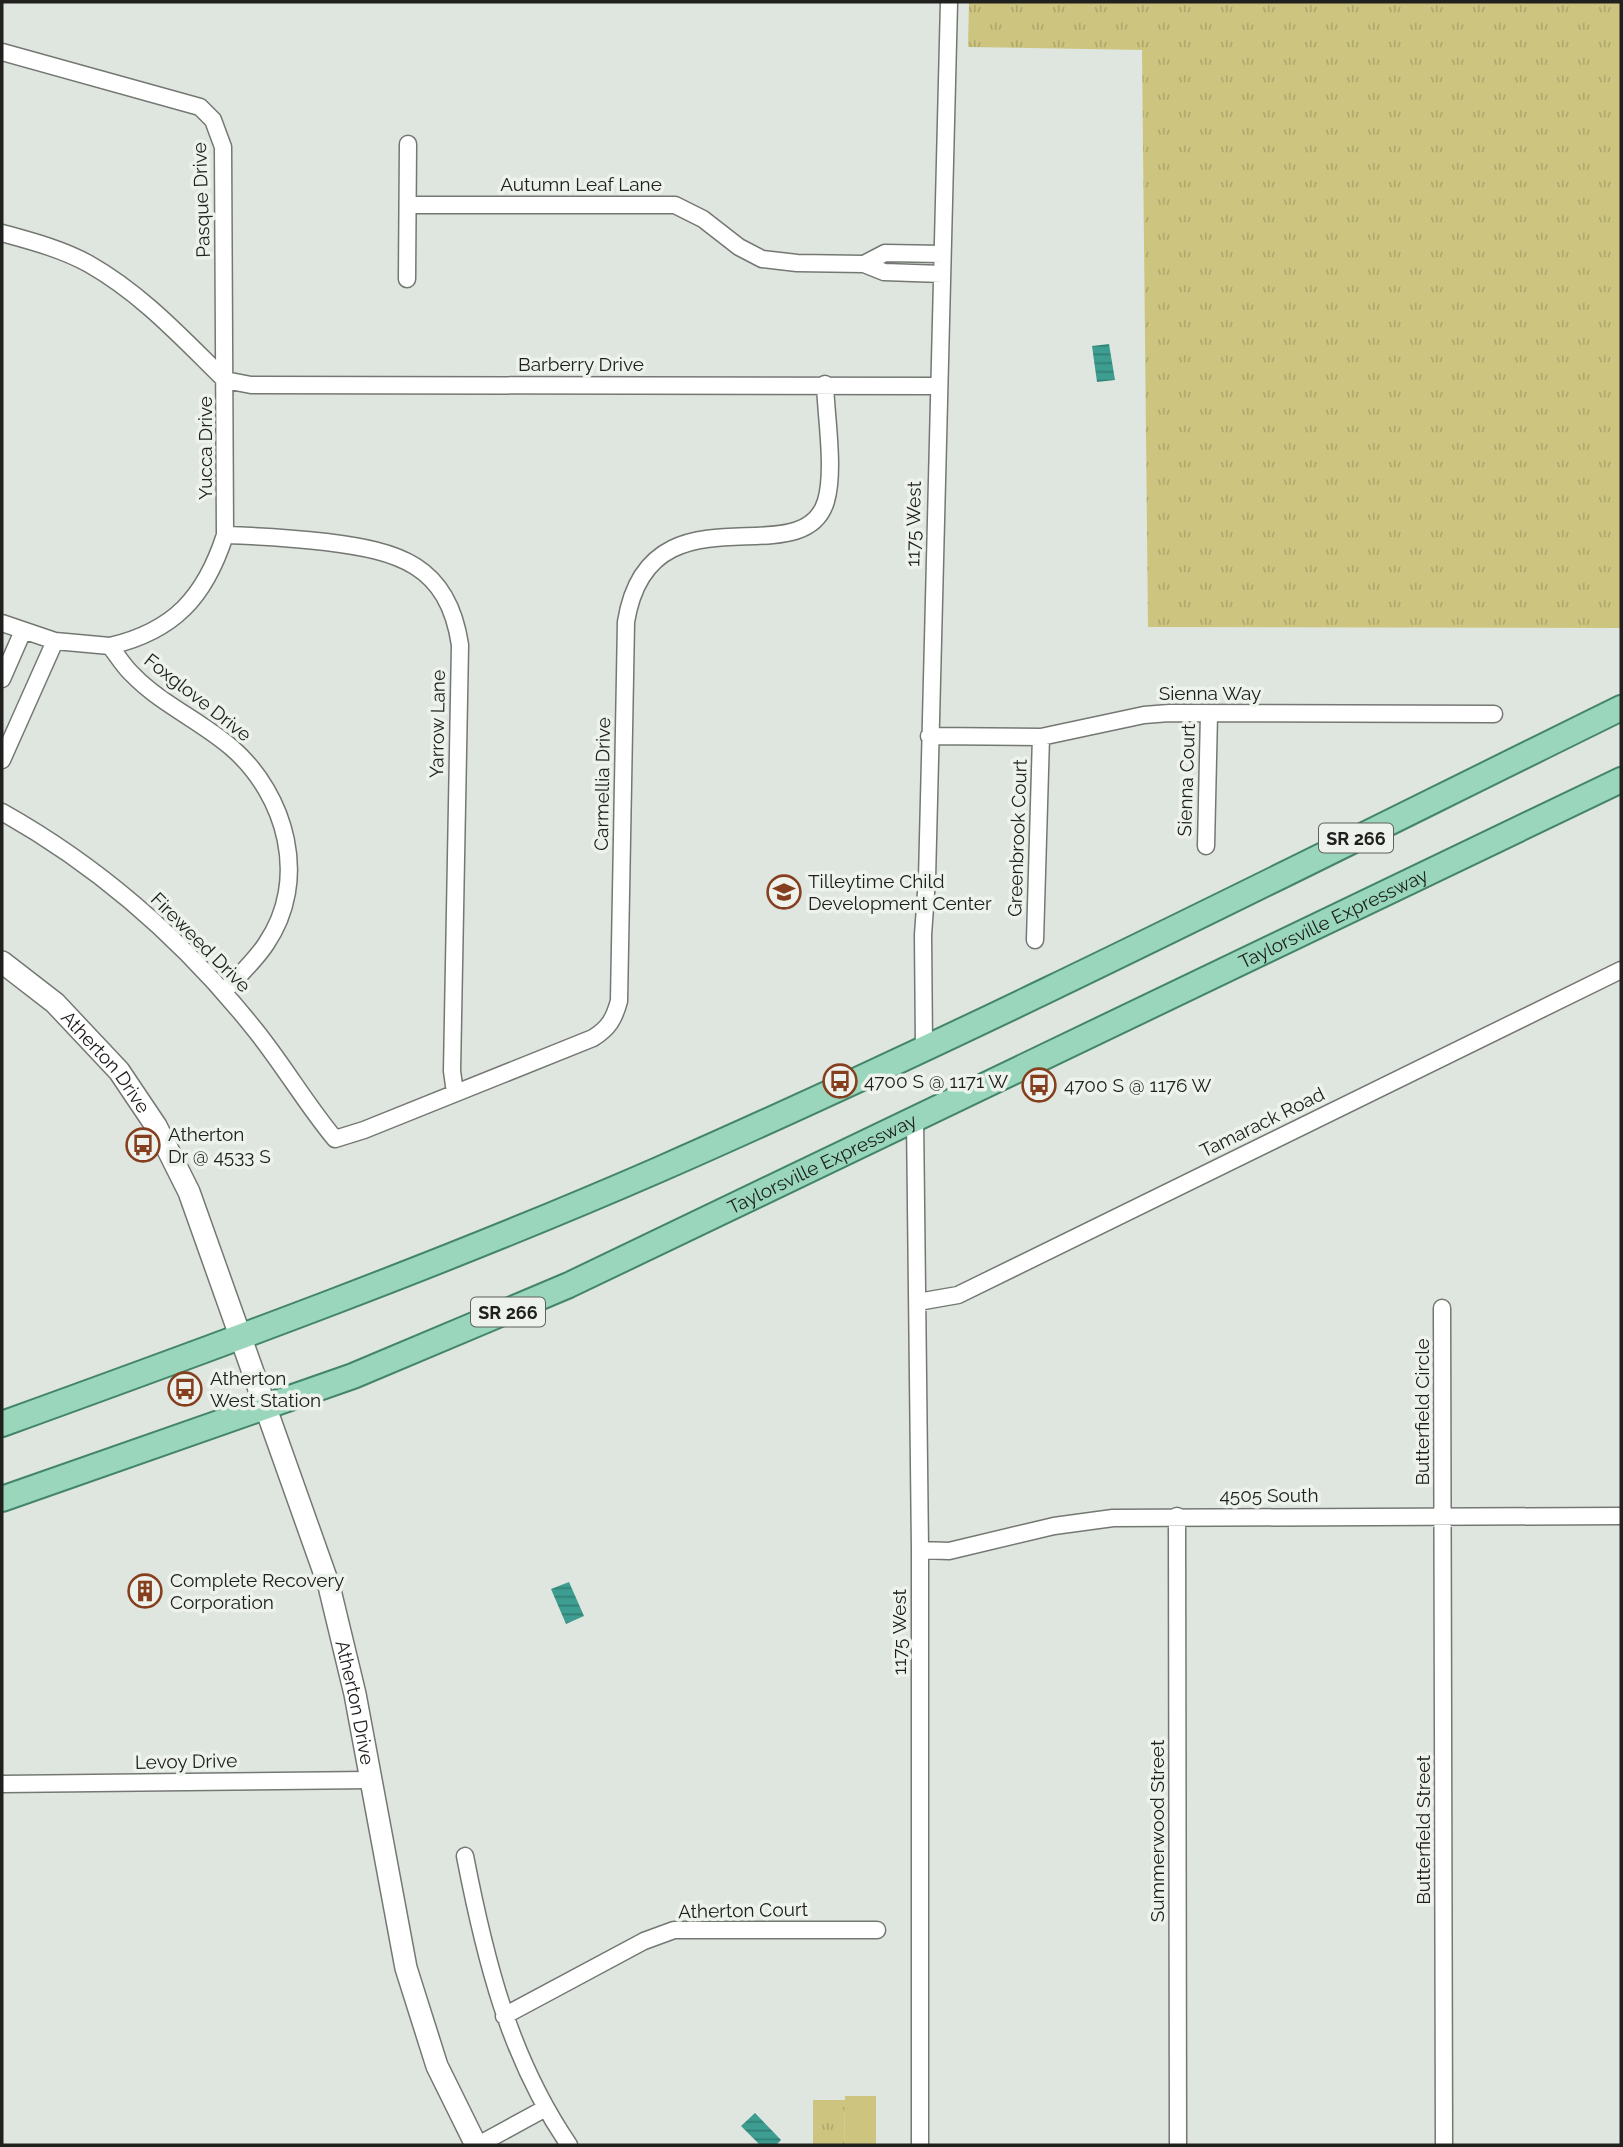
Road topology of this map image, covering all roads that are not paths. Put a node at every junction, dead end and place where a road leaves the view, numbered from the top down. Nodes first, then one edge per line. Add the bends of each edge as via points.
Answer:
1 (949, 2) edge
2 (2, 52) edge
3 (408, 144) dead end
4 (408, 205) junction
5 (2, 233) edge
6 (942, 254) junction
7 (864, 264) junction
8 (942, 274) junction
9 (407, 279) dead end
10 (225, 380) junction
11 (825, 384) junction
12 (938, 386) junction
13 (225, 535) junction
14 (2, 623) edge
15 (23, 631) junction
16 (55, 641) junction
17 (110, 646) junction
18 (2, 679) edge
19 (1621, 708) edge
20 (1209, 714) junction
21 (1494, 714) dead end
22 (929, 736) junction
23 (1041, 737) junction
24 (2, 760) edge
25 (1621, 780) edge
26 (2, 812) edge
27 (1206, 846) dead end
28 (1035, 940) dead end
29 (2, 962) edge
30 (1621, 970) edge
31 (224, 992) junction
32 (924, 1047) junction
33 (455, 1093) junction
34 (915, 1118) junction
35 (335, 1139) joint
36 (918, 1302) junction
37 (1442, 1308) dead end
38 (240, 1337) junction
39 (264, 1409) junction
40 (2, 1423) edge
41 (2, 1499) edge
42 (1177, 1516) junction
43 (1444, 1516) junction
44 (1621, 1516) edge
45 (920, 1550) junction
46 (370, 1780) junction
47 (2, 1784) edge
48 (466, 1856) dead end
49 (877, 1930) dead end
50 (504, 2016) junction
51 (544, 2109) junction
52 (477, 2145) edge
53 (569, 2145) edge
54 (920, 2145) edge
55 (1178, 2145) edge
56 (1444, 2145) edge

1 - 6 street, 1175 West
2 - 10 street, Pasque Drive via 187,102 213,120 223,147
3 - 4 street
4 - 7 street, Autumn Leaf Lane via 675,205 762,259
4 - 9 street
5 - 10 street, Yucca Drive via 87,263 119,284 160,316
6 - 7 street, Autumn Leaf Lane via 885,253
6 - 8 street, 1175 West
7 - 8 street, Autumn Leaf Lane via 884,272
8 - 12 street, 1175 West
10 - 11 street, Barberry Drive via 251,385
10 - 13 street, Yucca Drive
11 - 12 street, Barberry Drive
11 - 33 street, Carmellia Drive via 828,480 826,502 816,520 784,535 710,536 678,545 657,559 633,591 626,622 620,972 615,1017 593,1038
12 - 22 street, 1175 West
13 - 17 street, Yucca Drive via 215,567 193,600 139,639
13 - 33 street, Yarrow Lane via 291,538 395,554 436,583 451,606 460,645
14 - 15 street
15 - 16 street
15 - 18 street
16 - 17 street
16 - 24 street
17 - 31 street, Foxglove Drive via 133,676 231,747 257,773 282,819 289,852 280,917 267,944
19 - 32 main road, SR 266
20 - 21 street, Sienna Way
20 - 23 street, Sienna Way via 1144,715
20 - 27 street, Sienna Court
22 - 23 street, Sienna Way
22 - 32 street, 1175 West via 922,935
23 - 28 street, Greenbrook Court
25 - 34 main road, Taylorsville Expressway / SR 266
26 - 31 street, Fireweed Drive via 54,843 126,897
29 - 38 street, Atherton Drive via 77,1024 137,1095 189,1192
30 - 36 street, Tamarack Road via 958,1295
31 - 35 street, Fireweed Drive
32 - 38 main road, SR 266 via 546,1217
33 - 35 street, Carmellia Drive
34 - 36 street, 1175 West
34 - 39 main road, Taylorsville Expressway / SR 266 via 569,1285
36 - 45 street, 1175 West
37 - 43 street, Butterfield Circle
38 - 39 street, Atherton Drive
38 - 40 main road, SR 266
39 - 41 main road, Taylorsville Expressway / SR 266
39 - 46 street, Atherton Drive via 328,1586 355,1694
42 - 43 street, 4505 South
42 - 45 street, 4505 South via 1066,1524 948,1551
42 - 55 street, Summerwood Street
43 - 44 street, 4505 South
43 - 56 street, Butterfield Street
45 - 54 street, 1175 West
46 - 47 street, Levoy Drive
46 - 52 street, Atherton Drive via 419,2017 454,2104
48 - 50 street via 484,1950
49 - 50 street, Atherton Court via 674,1930 644,1941
50 - 51 street
51 - 52 street
51 - 53 street

